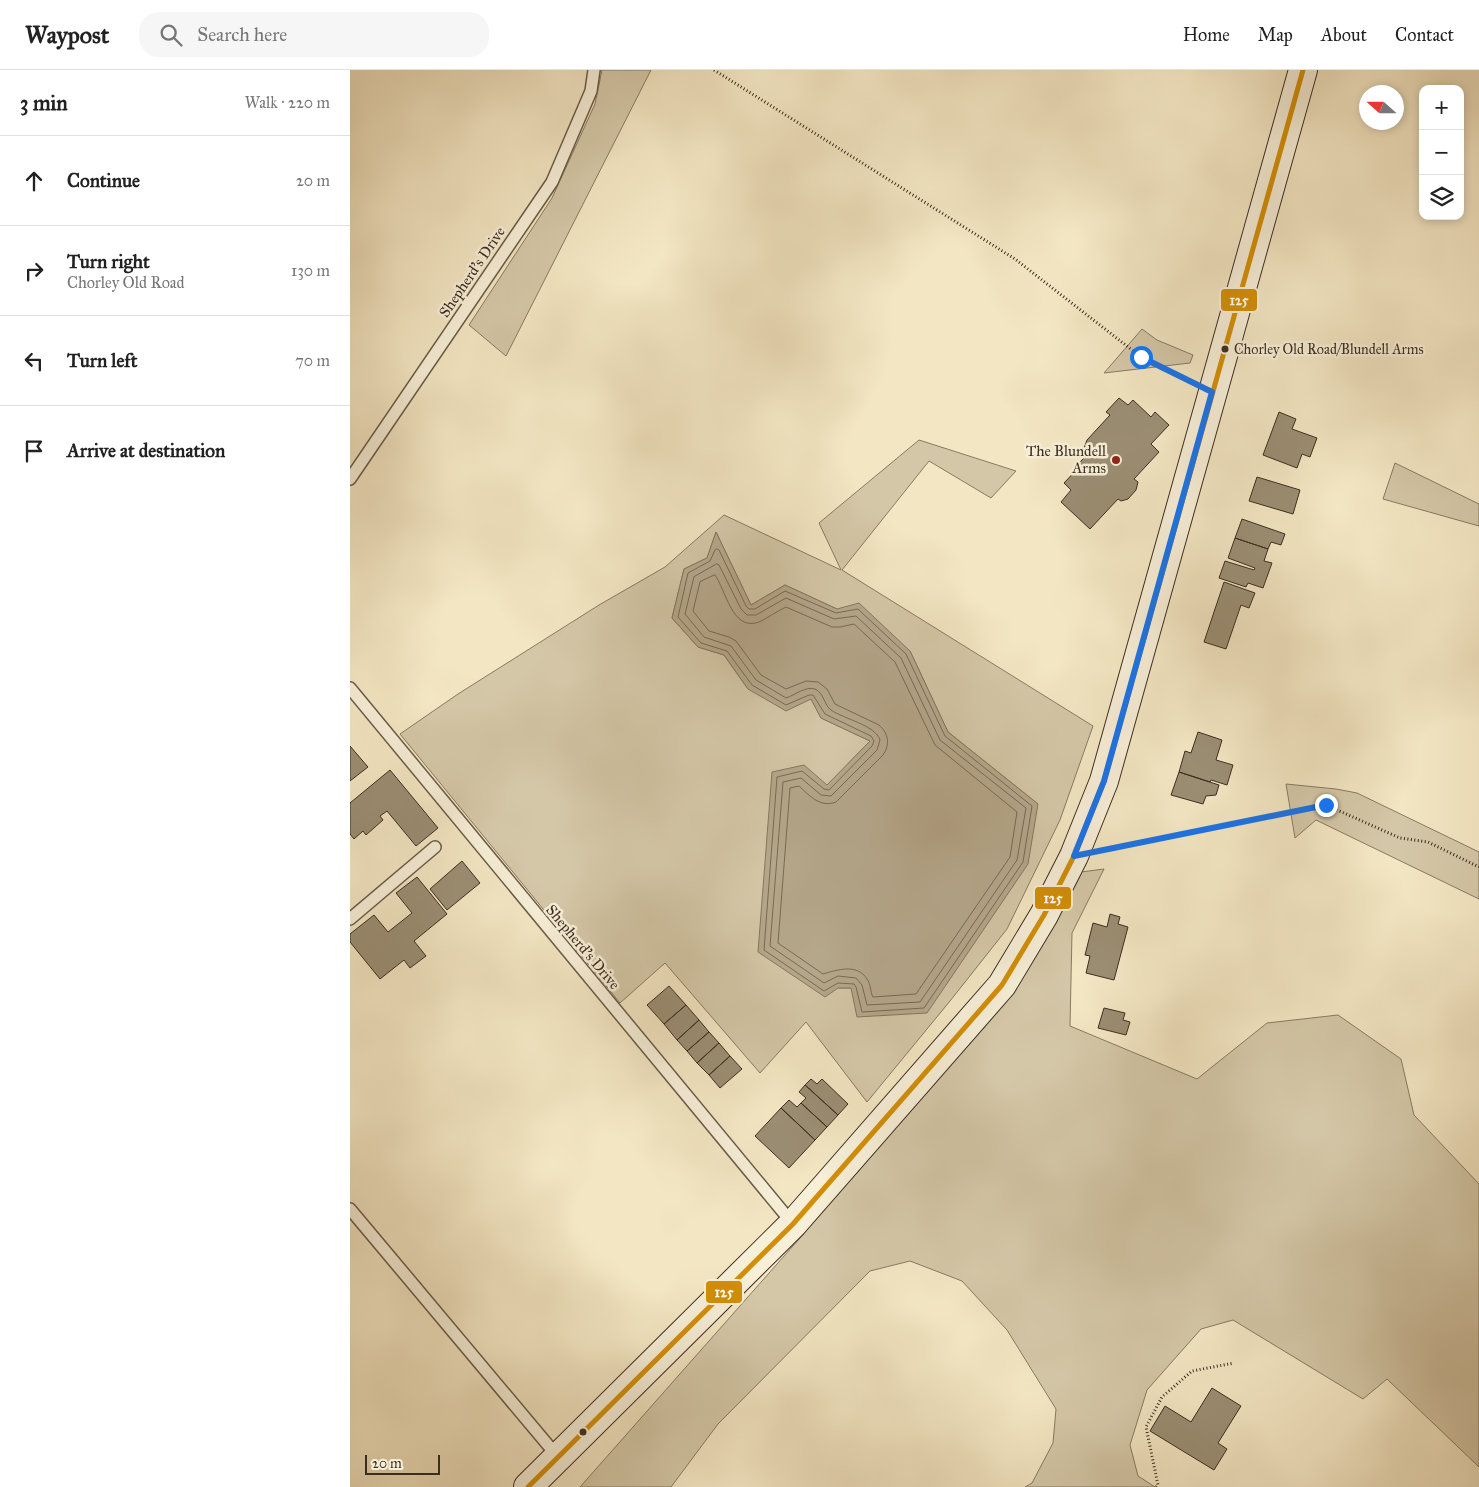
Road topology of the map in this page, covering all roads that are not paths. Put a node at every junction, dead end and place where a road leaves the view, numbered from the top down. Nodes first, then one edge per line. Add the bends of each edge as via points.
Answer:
1 (594, 70) edge
2 (1303, 70) edge
3 (350, 479) edge
4 (350, 688) edge
5 (435, 847) dead end
6 (350, 920) edge
7 (350, 1209) edge
8 (793, 1224) junction
9 (558, 1458) junction
10 (528, 1487) edge

1 - 3 lane, Shepherd's Drive via 591,92 552,182
2 - 8 main road via 1104,781 1074,856 1044,915 1002,985
4 - 8 lane, Shepherd's Drive
5 - 6 lane
7 - 9 lane
8 - 9 main road
9 - 10 main road

